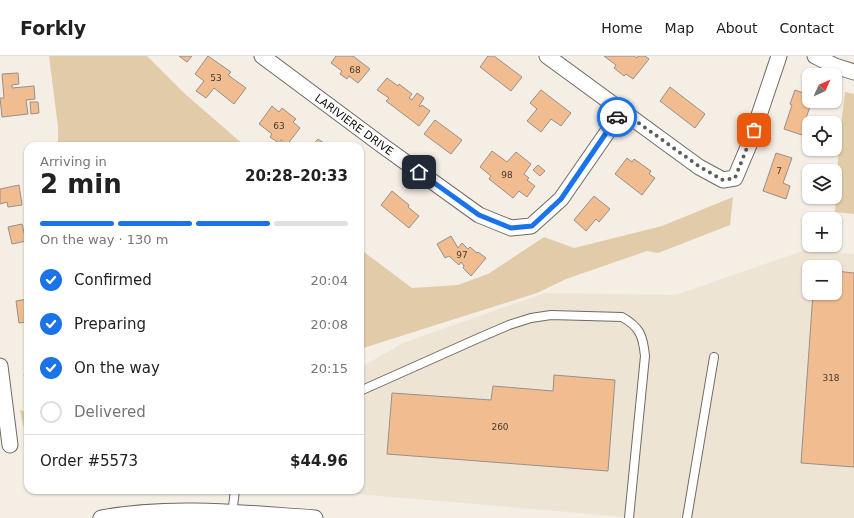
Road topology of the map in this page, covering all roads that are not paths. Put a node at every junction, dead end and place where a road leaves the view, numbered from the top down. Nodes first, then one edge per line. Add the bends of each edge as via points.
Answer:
1 (262, 56) edge
2 (547, 56) edge
3 (779, 56) edge
4 (815, 56) edge
5 (854, 72) edge
6 (622, 111) junction
7 (714, 357) dead end
8 (0, 366) edge
9 (364, 389) edge
10 (10, 445) dead end
11 (235, 494) edge
12 (232, 516) edge
13 (101, 518) edge
14 (315, 518) edge
15 (629, 518) edge
16 (687, 518) edge

1 - 6 street, LARIVIERE DRIVE via 479,215 511,228 532,226 561,199
2 - 6 street
3 - 6 street via 735,178 723,180 700,167
4 - 5 street
7 - 16 lane
8 - 10 street
9 - 15 lane via 509,325 531,318 550,315 622,317 631,322 639,332 644,341 645,356
11 - 12 lane
12 - 13 street via 169,511
12 - 14 street

